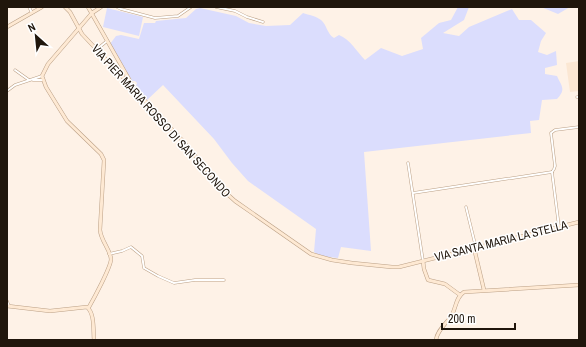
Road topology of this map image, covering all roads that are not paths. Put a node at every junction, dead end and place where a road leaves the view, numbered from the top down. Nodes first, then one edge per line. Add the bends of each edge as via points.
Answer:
1 (29, 7) edge
2 (42, 7) edge
3 (65, 7) edge
4 (88, 7) edge
5 (101, 7) edge
6 (117, 7) edge
7 (191, 7) edge
8 (216, 7) edge
9 (32, 13) junction
10 (92, 13) junction
11 (263, 22) dead end
12 (7, 26) edge
13 (79, 29) junction
14 (107, 41) junction
15 (96, 50) junction
16 (120, 64) junction
17 (113, 68) junction
18 (15, 70) dead end
19 (42, 76) junction
20 (29, 80) junction
21 (43, 80) junction
22 (7, 91) edge
23 (142, 99) junction
24 (579, 127) edge
25 (408, 163) dead end
26 (552, 172) junction
27 (413, 193) junction
28 (466, 207) dead end
29 (579, 222) edge
30 (559, 227) junction
31 (475, 248) junction
32 (109, 254) junction
33 (423, 261) junction
34 (224, 280) dead end
35 (579, 285) edge
36 (484, 290) junction
37 (460, 294) junction
38 (7, 301) edge
39 (8, 306) edge
40 (88, 307) junction
41 (94, 340) edge
42 (436, 340) edge

1 - 9 street
2 - 9 street
3 - 13 street, VIA PIER MARIA ROSSO DI SAN SECONDO
4 - 10 street
5 - 10 street
6 - 7 street via 155,18 178,16
8 - 11 street
9 - 12 street
10 - 13 street
10 - 14 street
13 - 15 street, VIA PIER MARIA ROSSO DI SAN SECONDO
13 - 19 street via 48,64
14 - 15 street
14 - 16 street
15 - 17 street, VIA PIER MARIA ROSSO DI SAN SECONDO
16 - 17 street
16 - 23 street
17 - 23 street, VIA PIER MARIA ROSSO DI SAN SECONDO
18 - 20 street
19 - 20 street
19 - 21 street
20 - 21 street
20 - 22 street
21 - 32 street via 67,121 103,157 100,230
23 - 33 street, VIA PIER MARIA ROSSO DI SAN SECONDO via 182,140 234,201 303,250 332,260 392,267
24 - 26 street via 552,131 555,166
25 - 27 street
26 - 27 street
26 - 30 street
27 - 33 street
28 - 31 street
29 - 30 street, VIA SANTA MARIA LA STELLA
30 - 31 street, VIA SANTA MARIA LA STELLA
31 - 33 street, VIA SANTA MARIA LA STELLA
31 - 36 street
32 - 34 street via 131,247 142,256 144,268 174,283
32 - 40 street via 109,266
33 - 37 street via 428,280 445,284
35 - 36 street
36 - 37 street via 464,291
37 - 42 street via 452,315
38 - 39 street
39 - 40 street via 50,311
40 - 41 street via 92,315

